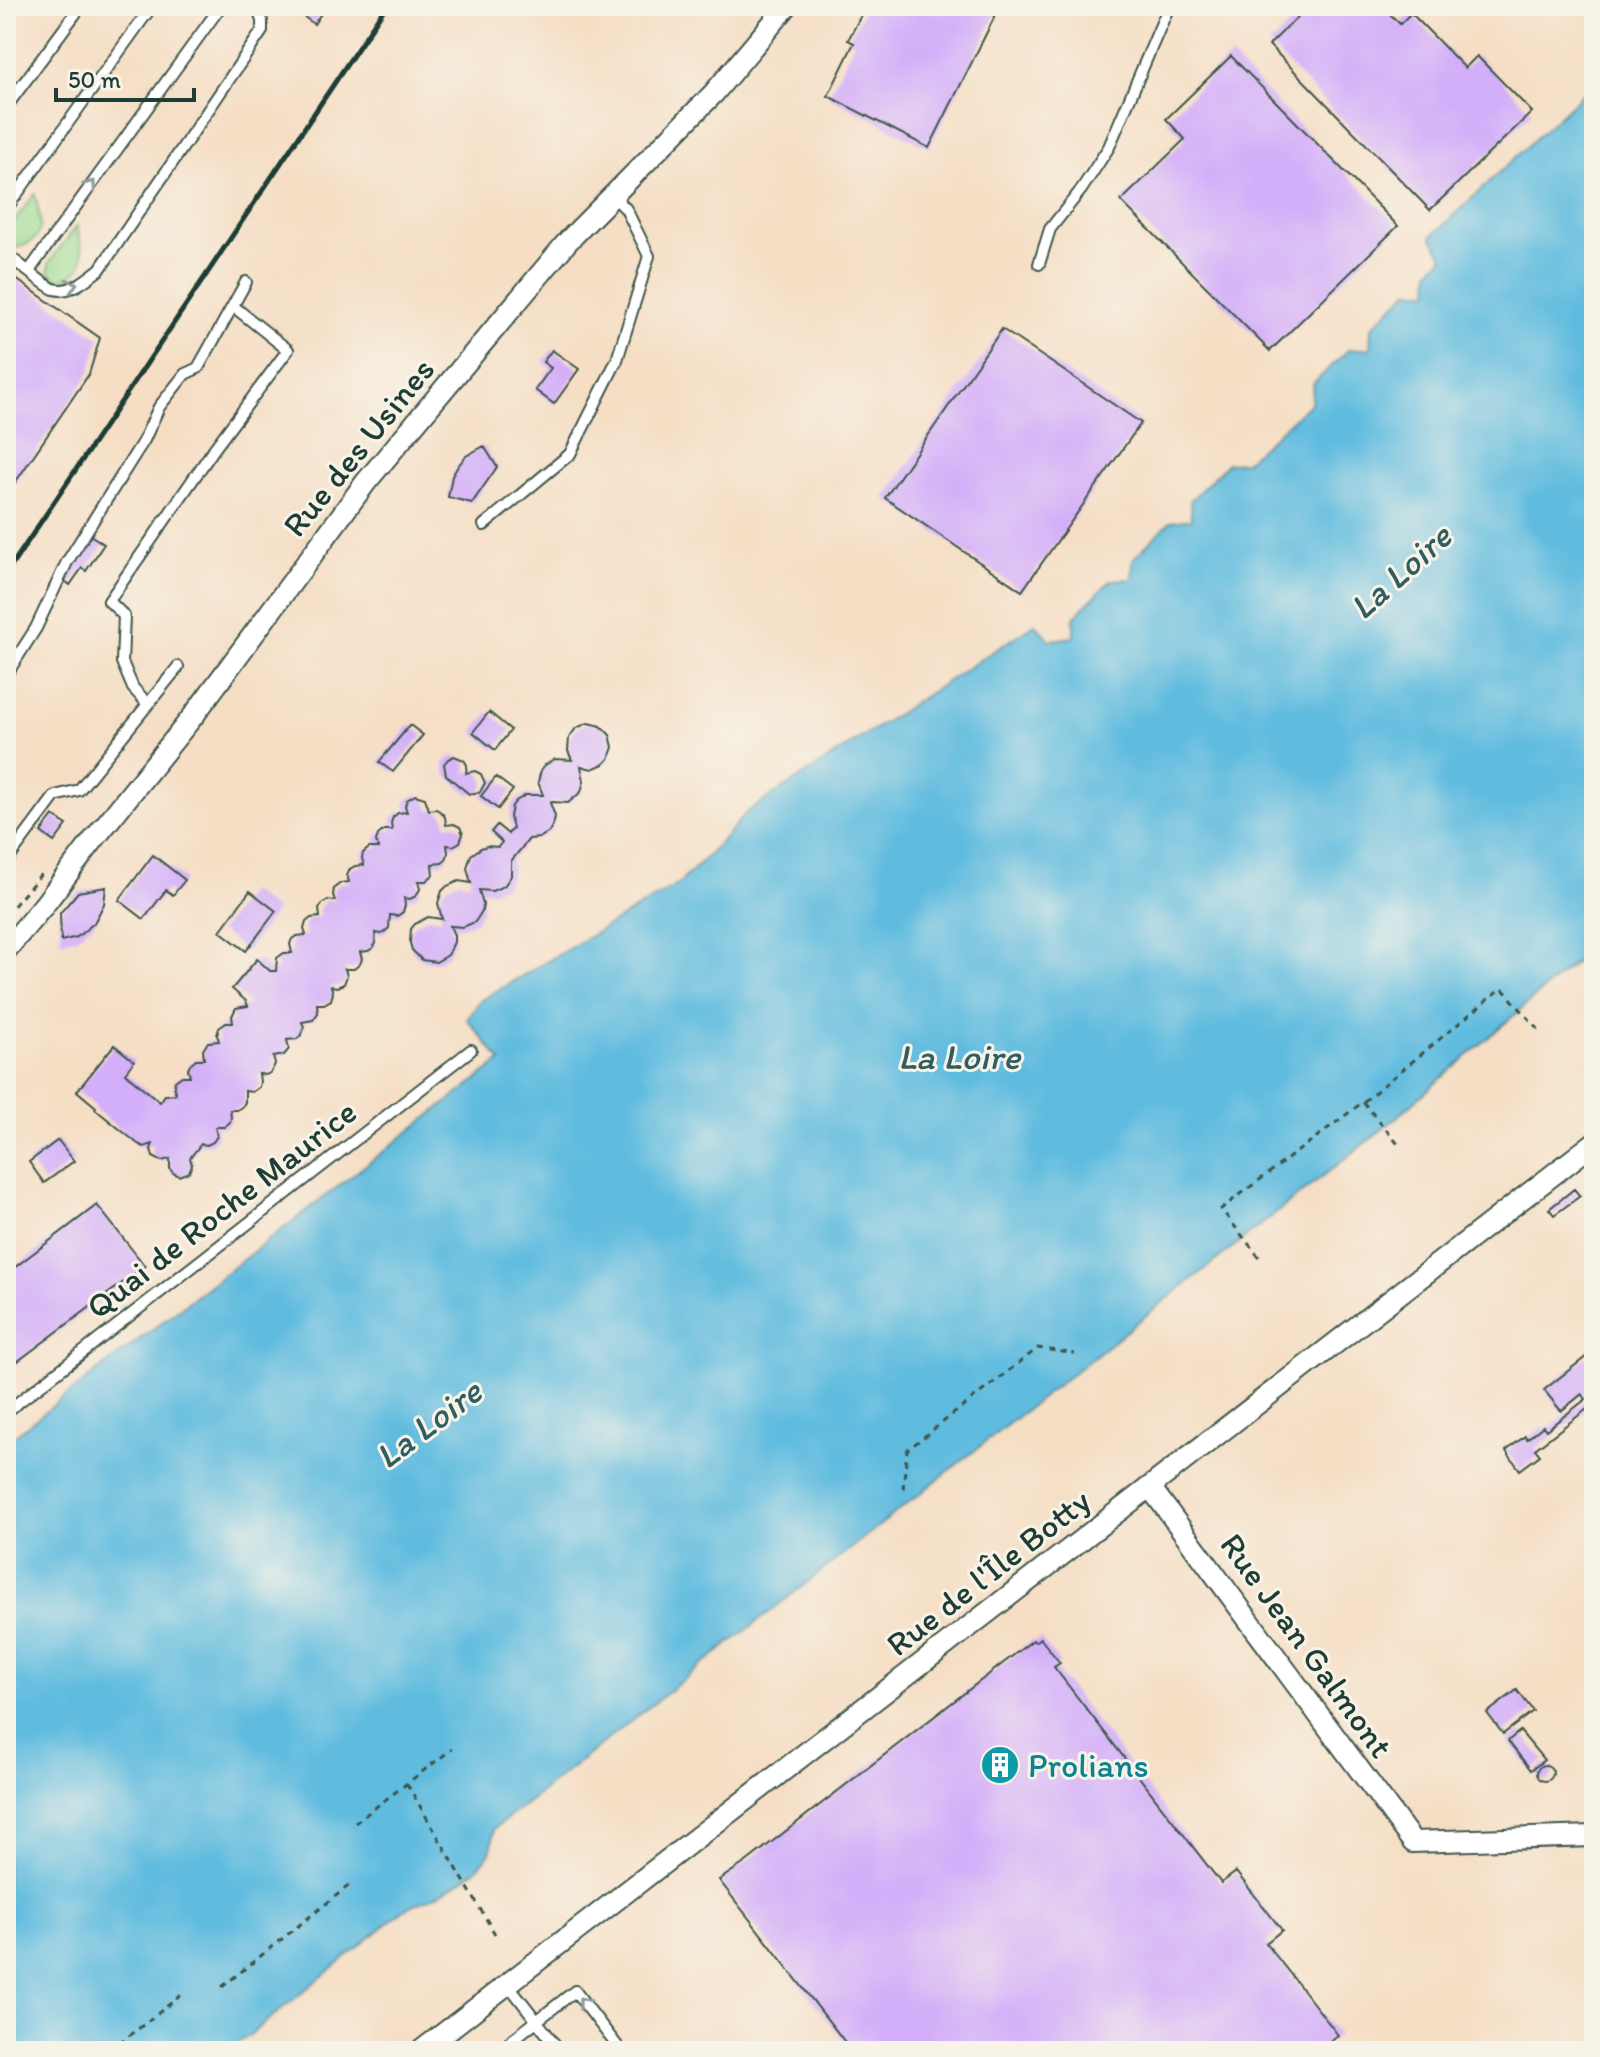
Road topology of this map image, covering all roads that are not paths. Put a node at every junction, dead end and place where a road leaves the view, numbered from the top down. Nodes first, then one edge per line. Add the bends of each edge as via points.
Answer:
1 (81, 6) edge
2 (152, 6) edge
3 (221, 6) edge
4 (257, 6) edge
5 (787, 6) edge
6 (1169, 6) edge
7 (6, 107) edge
8 (613, 196) junction
9 (6, 209) edge
10 (6, 254) edge
11 (1039, 264) dead end
12 (29, 271) junction
13 (246, 282) dead end
14 (233, 306) junction
15 (484, 525) dead end
16 (178, 667) dead end
17 (6, 675) edge
18 (148, 704) junction
19 (6, 862) edge
20 (6, 950) edge
21 (471, 1050) dead end
22 (1594, 1143) edge
23 (6, 1412) edge
24 (1150, 1487) junction
25 (1594, 1836) edge
26 (508, 1984) junction
27 (537, 2021) junction
28 (421, 2051) edge
29 (498, 2051) edge
30 (560, 2051) edge
31 (621, 2051) edge

1 - 7 lane
2 - 9 lane
12 -> 3 lane
12 -> 4 lane via 54,289 67,289 100,269 262,31
5 - 8 street, Rue des Usines via 714,93
6 - 11 lane via 1109,147 1050,229
8 - 15 lane via 626,209 649,256 617,360 570,454
8 - 20 street, Rue des Usines via 568,241 366,482 194,715
10 - 12 lane
13 - 14 lane
14 - 17 lane via 198,368 185,374 159,407
14 - 18 lane via 288,350 109,601 124,616 122,662 133,688
16 - 18 lane
18 - 19 lane via 79,790 55,796
21 - 23 lane, Quai de Roche Maurice
22 - 24 street, Rue de l'Île Botty
24 - 25 street, Rue Jean Galmont via 1413,1842
24 - 26 street, Rue de l'Île Botty
26 - 27 lane
26 - 28 street, Rue de l'Île Botty
27 - 29 lane
27 - 30 lane
31 -> 27 lane via 575,1991

